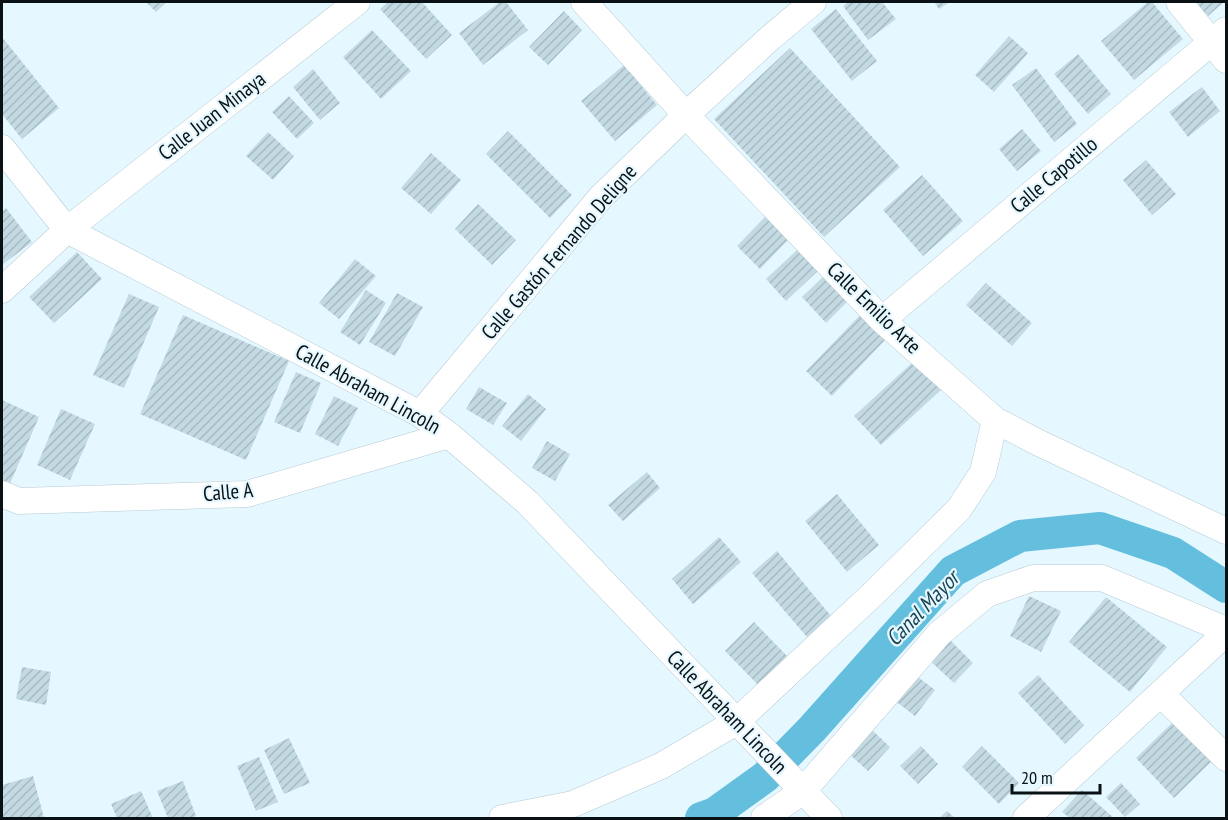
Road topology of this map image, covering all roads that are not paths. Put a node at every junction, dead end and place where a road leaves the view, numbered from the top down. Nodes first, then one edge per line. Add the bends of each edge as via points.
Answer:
1 (357, 2) edge
2 (584, 2) edge
3 (813, 2) edge
4 (1179, 2) edge
5 (1222, 44) edge
6 (686, 115) junction
7 (2, 148) edge
8 (67, 230) junction
9 (2, 290) edge
10 (882, 320) junction
11 (420, 414) junction
12 (995, 420) junction
13 (449, 435) junction
14 (2, 494) edge
15 (1227, 531) edge
16 (1227, 632) edge
17 (1161, 694) junction
18 (736, 722) junction
19 (1227, 758) edge
20 (800, 789) junction
21 (502, 819) edge
22 (764, 819) edge
23 (829, 819) edge
24 (1026, 819) edge

1 - 8 street, Calle Juan Minaya
2 - 6 street, Calle Emilio Arte
3 - 6 street, Calle Gastón Fernando Deligne
4 - 5 street
5 - 10 street, Calle Capotillo
6 - 10 street, Calle Emilio Arte
6 - 11 street, Calle Gastón Fernando Deligne via 601,197
7 - 8 street, Calle Abraham Lincoln
8 - 9 street, Calle Juan Minaya
8 - 11 street, Calle Abraham Lincoln
10 - 12 street, Calle Emilio Arte
11 - 13 street, Calle Abraham Lincoln
12 - 15 street, Calle Emilio Arte
12 - 18 street via 983,472 959,509
13 - 14 street, Calle A via 247,494 19,501
13 - 18 street, Calle Abraham Lincoln via 527,502
16 - 17 street
16 - 20 street via 1102,578 1034,578 987,594 939,634
17 - 19 street
17 - 24 street
18 - 20 street, Calle Abraham Lincoln
18 - 21 street via 661,766 573,804
20 - 22 street
20 - 23 street, Calle Abraham Lincoln

